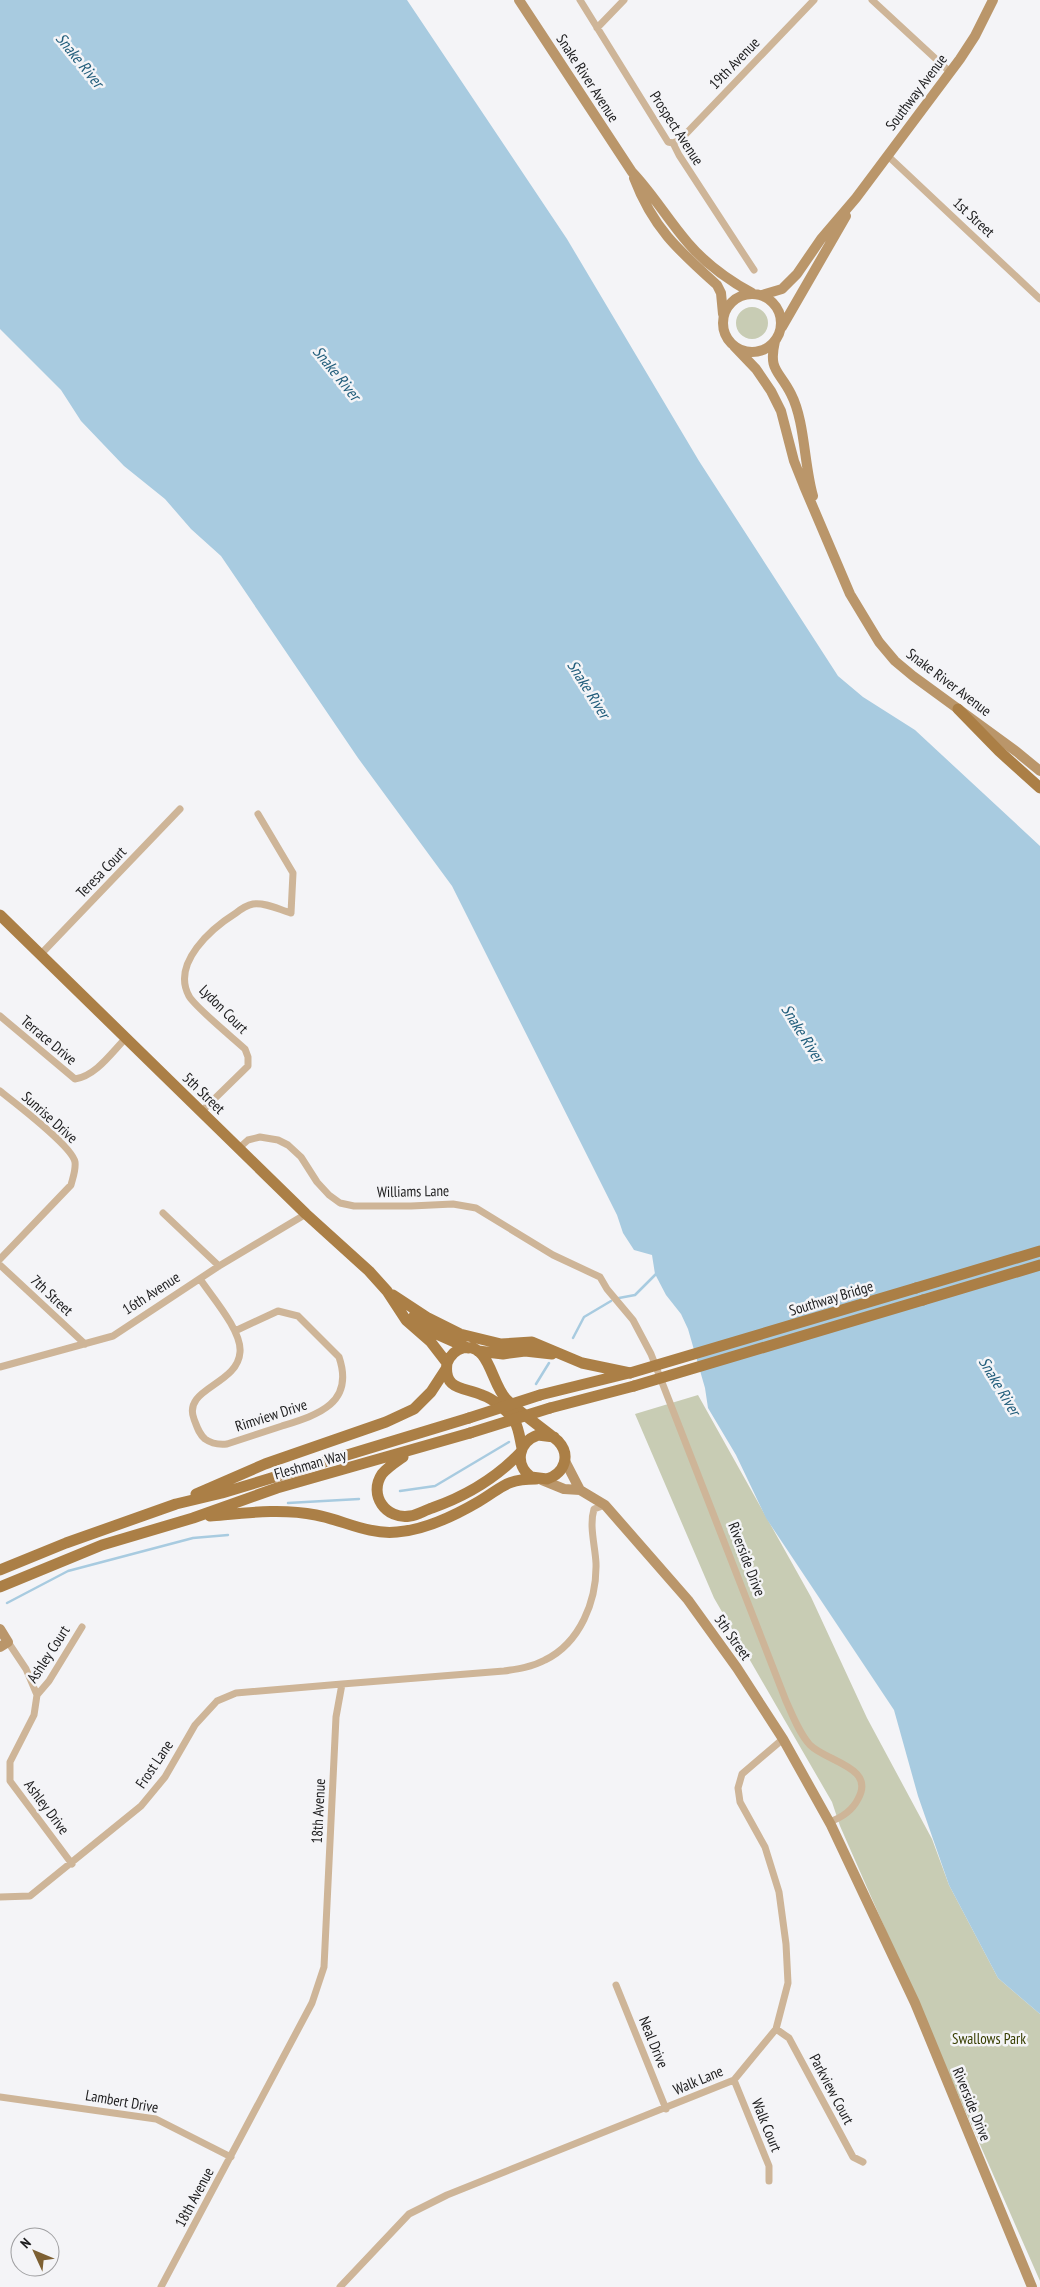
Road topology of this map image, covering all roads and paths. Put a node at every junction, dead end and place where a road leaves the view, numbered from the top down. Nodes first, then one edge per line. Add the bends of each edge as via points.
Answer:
1 (519, 0) edge
2 (580, 0) edge
3 (624, 0) edge
4 (814, 0) edge
5 (872, 0) edge
6 (993, 0) edge
7 (597, 28) junction
8 (950, 72) junction
9 (674, 143) junction
10 (888, 156) junction
11 (632, 172) junction
12 (856, 198) junction
13 (754, 270) dead end
14 (757, 294) junction
15 (1040, 299) edge
16 (723, 315) junction
17 (780, 330) junction
18 (775, 341) junction
19 (734, 346) junction
20 (820, 521) junction
21 (958, 709) junction
22 (1040, 772) edge
23 (1040, 788) edge
24 (180, 809) dead end
25 (258, 814) dead end
26 (0, 915) edge
27 (41, 954) junction
28 (0, 1016) edge
29 (126, 1038) junction
30 (0, 1091) edge
31 (202, 1111) junction
32 (239, 1148) junction
33 (163, 1213) dead end
34 (306, 1214) junction
35 (1040, 1251) edge
36 (0, 1259) edge
37 (0, 1265) edge
38 (1040, 1265) edge
39 (219, 1266) junction
40 (600, 1278) joint
41 (200, 1279) junction
42 (387, 1291) junction
43 (409, 1306) junction
44 (235, 1331) junction
45 (84, 1344) junction
46 (473, 1349) junction
47 (561, 1354) junction
48 (447, 1366) junction
49 (0, 1367) edge
50 (630, 1373) junction
51 (634, 1386) joint
52 (554, 1437) junction
53 (413, 1451) junction
54 (521, 1451) junction
55 (565, 1461) junction
56 (539, 1479) junction
57 (580, 1490) junction
58 (176, 1504) junction
59 (605, 1505) junction
60 (193, 1518) junction
61 (0, 1570) edge
62 (18, 1579) junction
63 (0, 1587) edge
64 (0, 1597) edge
65 (82, 1627) dead end
66 (0, 1629) edge
67 (4, 1644) edge
68 (342, 1684) junction
69 (37, 1695) junction
70 (783, 1739) junction
71 (830, 1824) junction
72 (72, 1864) junction
73 (0, 1897) edge
74 (616, 1985) dead end
75 (776, 2029) junction
76 (734, 2080) junction
77 (0, 2097) edge
78 (666, 2109) junction
79 (231, 2157) junction
80 (863, 2162) dead end
81 (769, 2181) dead end
82 (161, 2287) edge
83 (340, 2287) edge
84 (1032, 2287) edge

1 - 11 main road, Snake River Avenue
2 - 7 street, Prospect Avenue
3 - 7 street
4 - 9 street, 19th Avenue
5 - 8 street
6 - 8 main road, Southway Avenue via 975,36
7 - 9 street, Prospect Avenue via 668,142
8 - 10 main road, Southway Avenue
9 - 13 street, Prospect Avenue via 677,153
10 - 12 main road, Southway Avenue
10 - 15 street, 1st Street
11 - 14 main road, Snake River Avenue via 708,263 730,280
11 - 16 main road, Snake River Avenue via 652,216 671,243 717,285
12 - 14 main road, Southway Avenue via 788,284 782,289
12 - 17 main road, Southway Avenue
14 - 16 main road via 734,299
14 - 17 main road via 778,308
16 - 19 main road via 726,338
17 - 18 main road
18 - 19 main road via 756,352
18 - 20 main road, Snake River Avenue via 771,358 797,408 810,486
19 - 20 main road, Snake River Avenue via 756,369 781,411 800,478
20 - 21 main road, Snake River Avenue via 850,594 879,642 895,661
21 - 22 main road, Snake River Avenue
21 - 23 main road
24 - 27 street, Teresa Court
25 - 31 street, Lydon Court via 293,873 291,913 267,905 253,904 243,908 208,935 186,969 184,983 189,997 245,1048 248,1056 248,1066
26 - 27 main road, 5th Street
27 - 29 main road, 5th Street
28 - 29 street, Terrace Drive via 74,1078 94,1071
29 - 31 main road, 5th Street
30 - 36 street, Sunrise Drive via 66,1147 75,1162 71,1185
31 - 32 main road, 5th Street
32 - 34 main road, 5th Street
32 - 40 street, Williams Lane via 248,1140 260,1137 288,1145 301,1157 329,1196 340,1203 354,1206 453,1204 476,1208 553,1255
33 - 39 street
34 - 39 street, 16th Avenue
34 - 42 main road, 5th Street
35 - 50 main road, Southway Bridge, bridge
37 - 45 street, 7th Street
38 - 51 main road, Southway Bridge, bridge
39 - 41 street, 16th Avenue
40 - 71 street, Riverside Drive via 633,1320 651,1354 801,1732 818,1752 856,1772 862,1779 863,1789 856,1804
41 - 44 street, Rimview Drive
41 - 45 street, 16th Avenue via 113,1336
42 - 43 main road, 5th Street
42 - 48 main road, 5th Street via 406,1320 430,1341
43 - 46 main road, 5th Street via 432,1332
43 - 47 main road via 448,1329 468,1336 501,1344 532,1342
44 - 44 street, Rimview Drive via 278,1311 298,1316 339,1357 342,1384 335,1400 318,1414 227,1444 210,1443 198,1431 192,1405 235,1368 241,1350
45 - 49 street, 16th Avenue
46 - 47 main road, 5th Street via 503,1354 525,1351
46 - 48 main road via 452,1354
46 - 52 main road via 489,1364 494,1382 506,1399
47 - 50 main road via 582,1363
48 - 54 main road, 5th Street via 452,1384 495,1402 515,1422
48 - 58 main road via 431,1392 414,1409 224,1481
50 - 58 main road, Fleshman Way, bridge via 540,1395 222,1493
51 - 53 main road, Fleshman Way, bridge via 550,1408
52 - 54 main road via 538,1435 528,1439
52 - 55 main road via 562,1445
53 - 54 main road via 382,1474 377,1486 377,1497 384,1509 395,1515 410,1516 486,1484
53 - 60 main road, Fleshman Way via 277,1488
54 - 56 main road via 523,1469
55 - 56 main road via 557,1475
55 - 57 main road
56 - 57 main road, 5th Street
56 - 60 main road via 519,1479 503,1484 479,1502 450,1516 422,1528 397,1532 372,1532 316,1515 287,1512
57 - 59 main road, 5th Street
58 - 61 main road, Fleshman Way
59 - 68 street via 594,1509 591,1519 596,1566 593,1594 576,1636 561,1650 526,1668
59 - 70 main road, 5th Street via 688,1600
60 - 62 main road, Fleshman Way via 102,1545
62 - 63 main road, Fleshman Way
62 - 64 main road
65 - 69 street, Ashley Court via 50,1681
66 - 67 main road
67 - 69 street via 26,1669
68 - 72 street, Frost Lane via 236,1693 217,1701 195,1725 165,1778 141,1806
68 - 79 street, 18th Avenue via 336,1717 324,1967 312,2003
69 - 72 street, Ashley Drive via 34,1715 10,1762 10,1781
70 - 71 main road, 5th Street
70 - 75 street, Walk Lane via 742,1774 738,1788 740,1802 765,1847 780,1892 788,1983
71 - 84 main road, Riverside Drive via 915,2003
72 - 73 street, Frost Lane via 30,1896
74 - 78 street, Neal Drive
75 - 76 street, Walk Lane
75 - 80 street, Parkview Court via 789,2038 853,2157
76 - 78 street, Walk Lane
76 - 81 street, Walk Court via 769,2166
77 - 79 street, Lambert Drive via 156,2119
78 - 83 street, Walk Lane via 456,2191 409,2214
79 - 82 street, 18th Avenue

